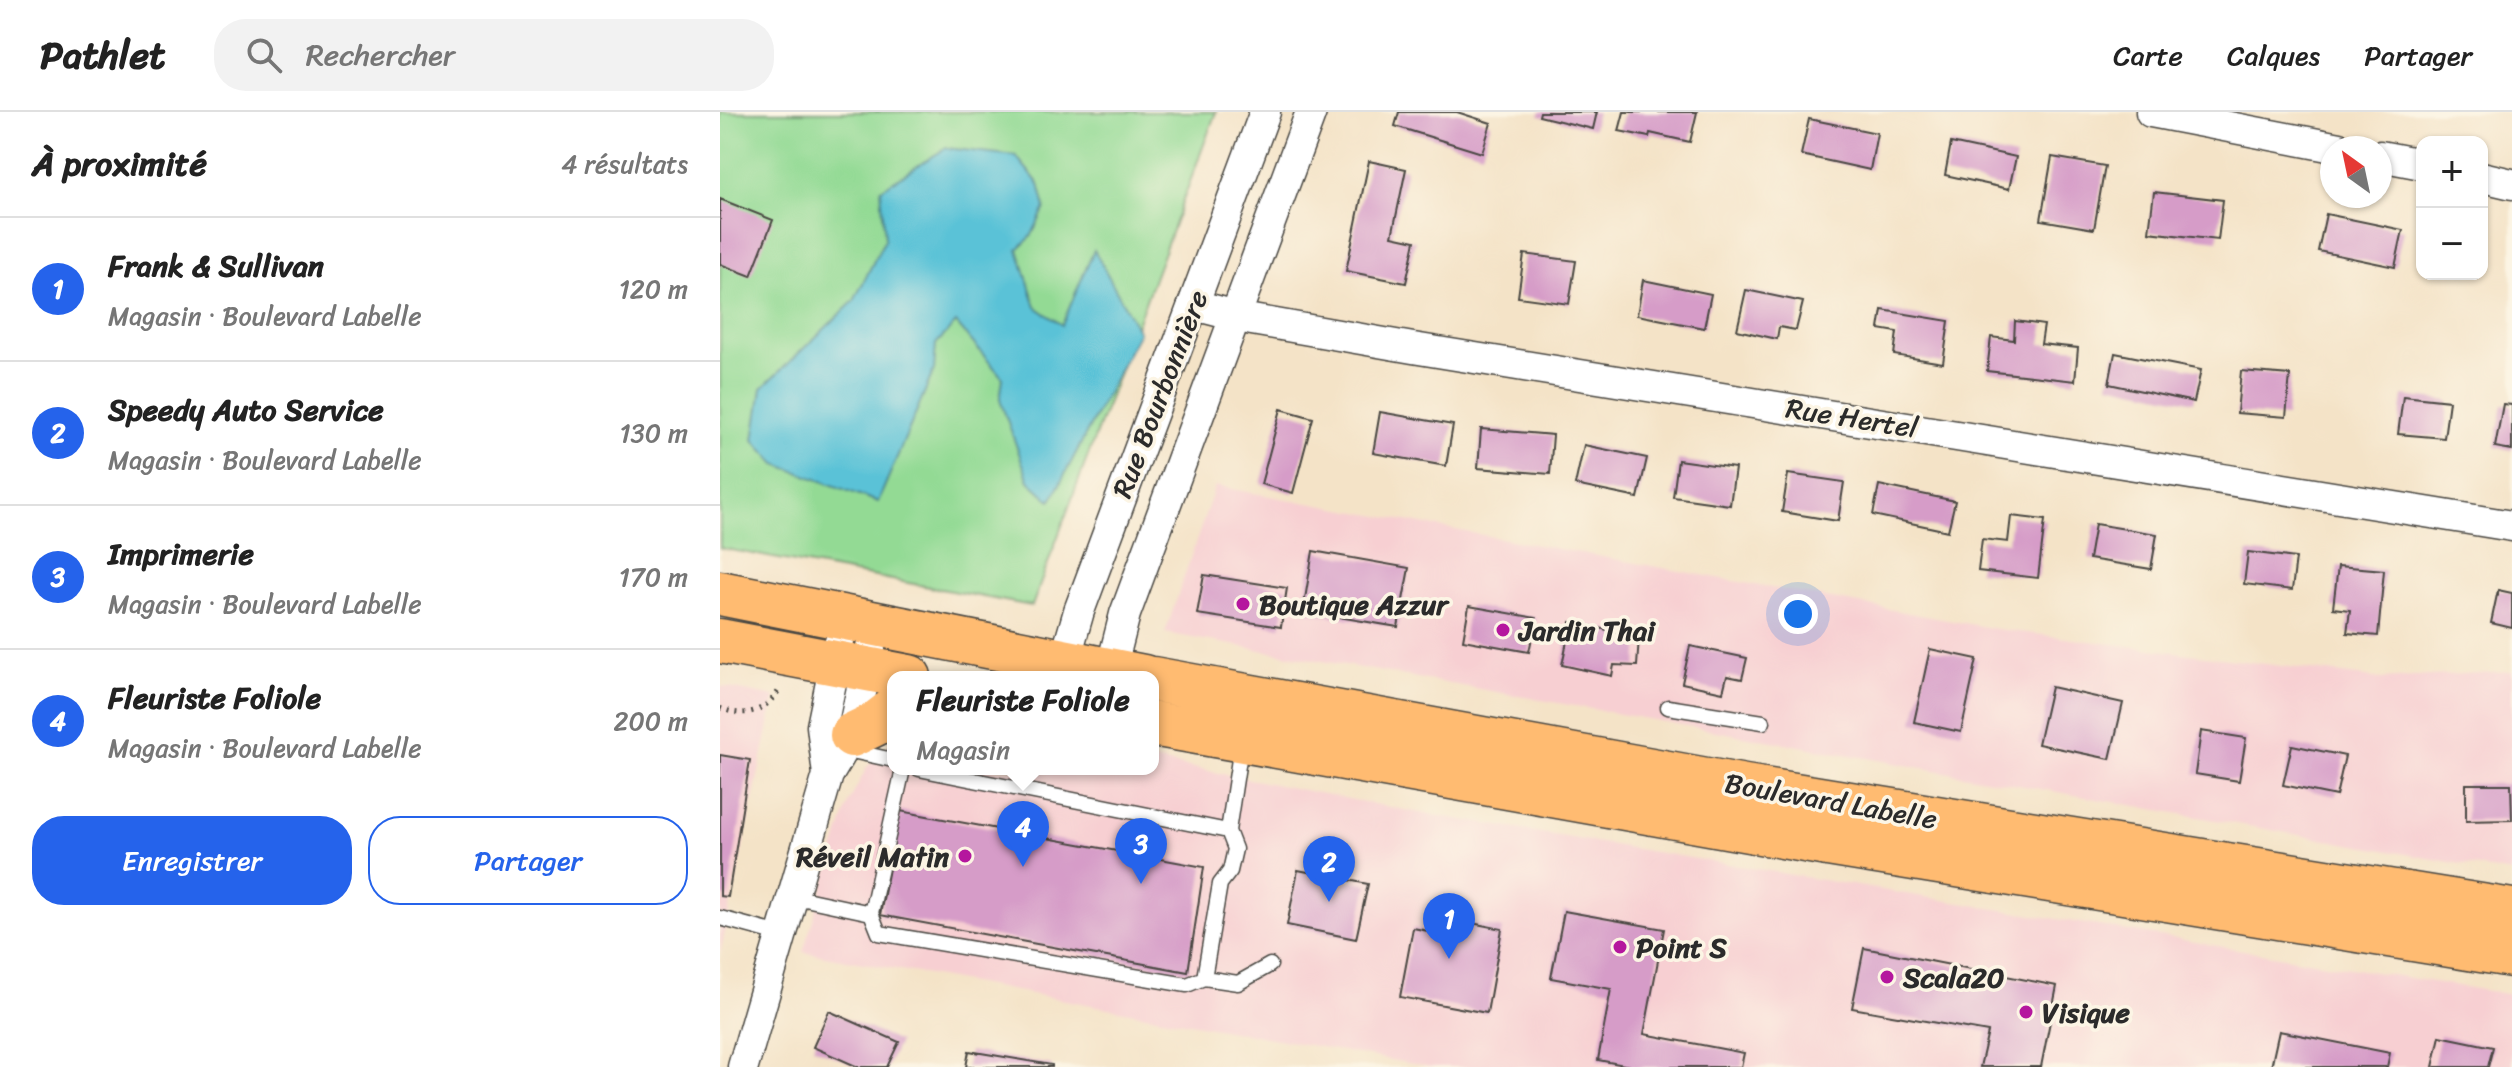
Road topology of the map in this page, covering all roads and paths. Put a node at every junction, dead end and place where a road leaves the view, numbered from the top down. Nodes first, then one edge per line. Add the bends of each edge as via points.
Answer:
1 (1265, 112) edge
2 (1311, 112) edge
3 (2151, 112) edge
4 (2320, 144) edge
5 (2392, 158) edge
6 (2416, 163) edge
7 (2488, 178) edge
8 (2512, 184) edge
9 (1194, 305) junction
10 (1234, 316) junction
11 (2512, 526) edge
12 (720, 593) edge
13 (860, 620) junction
14 (720, 641) edge
15 (851, 665) junction
16 (1062, 669) edge
17 (1086, 671) edge
18 (1121, 671) edge
19 (887, 672) edge
20 (784, 678) dead end
21 (1159, 682) edge
22 (1668, 707) dead end
23 (720, 708) edge
24 (887, 715) edge
25 (1246, 720) junction
26 (1763, 722) dead end
27 (1159, 724) edge
28 (840, 743) junction
29 (887, 758) edge
30 (902, 775) edge
31 (949, 775) edge
32 (1228, 831) junction
33 (791, 896) junction
34 (2512, 911) edge
35 (871, 913) junction
36 (720, 918) edge
37 (780, 934) junction
38 (2512, 955) edge
39 (1270, 965) dead end
40 (1204, 978) junction
41 (743, 1067) edge

1 - 9 street, Rue Bourbonnière
2 - 10 street, Rue Bourbonnière
3 - 4 street
5 - 6 street
7 - 8 street
9 - 10 street, Rue Hertel
9 - 16 street, Rue Bourbonnière
10 - 11 street, Rue Hertel
10 - 18 street, Rue Bourbonnière via 1125,614
12 - 13 main road
13 - 15 street
13 - 16 main road
14 - 15 main road
15 - 19 main road
15 - 28 street via 822,726
16 - 17 main road
20 - 23 path via 760,710 741,714
21 - 25 main road, Boulevard Labelle
22 - 26 lane
24 - 28 main road
25 - 27 main road, Boulevard Labelle
25 - 32 lane
25 - 34 main road, Boulevard Labelle via 1745,787
25 - 38 main road, Boulevard Labelle via 2067,885
28 - 29 lane
28 - 33 street
30 - 35 lane
31 - 32 lane
32 - 40 lane via 1235,849 1230,871 1220,884
33 - 35 lane
33 - 37 street
35 - 40 lane via 879,933 1187,985
36 - 37 lane
37 - 41 street
39 - 40 lane via 1238,983

